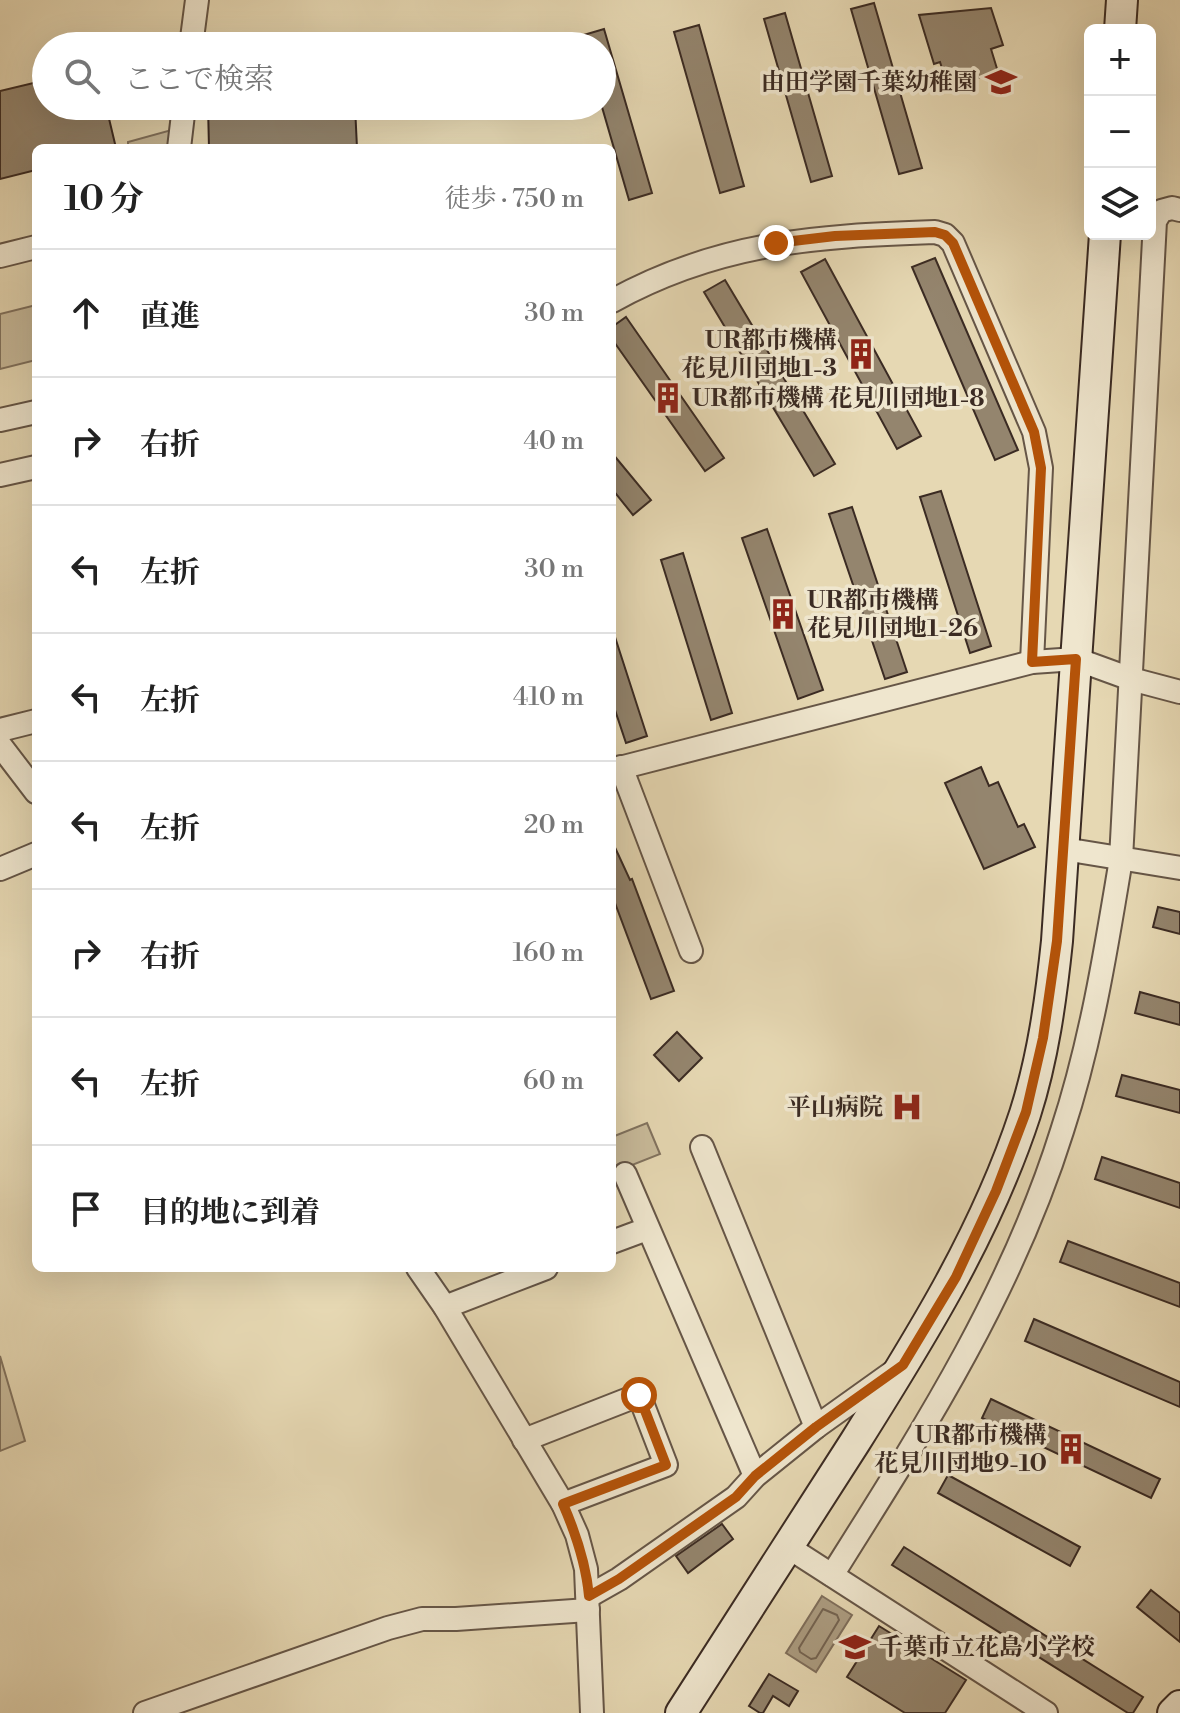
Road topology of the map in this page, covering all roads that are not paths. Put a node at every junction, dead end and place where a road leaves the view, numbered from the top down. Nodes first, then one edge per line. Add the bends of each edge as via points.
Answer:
1 (197, 0) edge
2 (1122, 0) edge
3 (1120, 24) edge
4 (193, 32) edge
5 (182, 120) edge
6 (179, 144) edge
7 (1180, 210) edge
8 (1105, 240) edge
9 (32, 248) edge
10 (0, 256) edge
11 (616, 299) edge
12 (32, 413) edge
13 (0, 420) edge
14 (32, 468) edge
15 (0, 475) edge
16 (1076, 659) junction
17 (1032, 662) junction
18 (1131, 679) junction
19 (1180, 692) edge
20 (32, 722) edge
21 (0, 730) edge
22 (0, 745) edge
23 (617, 769) edge
24 (32, 787) edge
25 (1064, 849) junction
26 (32, 856) edge
27 (1121, 859) junction
28 (1180, 868) edge
29 (0, 869) edge
30 (691, 951) dead end
31 (702, 1147) dead end
32 (625, 1174) dead end
33 (647, 1229) junction
34 (616, 1241) edge
35 (421, 1272) edge
36 (536, 1272) edge
37 (445, 1307) junction
38 (903, 1365) junction
39 (816, 1427) junction
40 (524, 1440) junction
41 (755, 1476) junction
42 (563, 1504) junction
43 (788, 1547) junction
44 (832, 1575) junction
45 (589, 1603) junction
46 (1180, 1706) edge
47 (145, 1713) edge
48 (592, 1713) edge
49 (681, 1713) edge
50 (1046, 1713) edge
51 (1173, 1713) edge

1 - 4 street
2 - 3 street
5 - 6 street
7 - 18 street via 1161,211 1155,221
8 - 16 street
9 - 10 street
11 - 17 street via 672,272 776,243 835,236 945,235 1034,432 1041,468
12 - 13 street
14 - 15 street
16 - 17 street
16 - 18 street
16 - 25 street
17 - 23 street
18 - 19 street
18 - 27 street
20 - 21 street
22 - 24 street
23 - 30 street
25 - 27 street
25 - 38 street via 1052,988 1026,1112 956,1277
26 - 29 street
27 - 28 street
27 - 44 street via 1104,962 1063,1131 1033,1209 962,1363
31 - 39 street
32 - 33 street
33 - 34 street
33 - 41 street
35 - 37 street
36 - 37 street
37 - 40 street
38 - 39 street
38 - 43 street
39 - 41 street
40 - 42 street
40 - 42 street via 639,1395 666,1465
41 - 45 street via 736,1497
42 - 45 street via 583,1558
43 - 44 street
43 - 49 street
44 - 50 street
45 - 47 street via 422,1619
45 - 48 street
46 - 51 street

